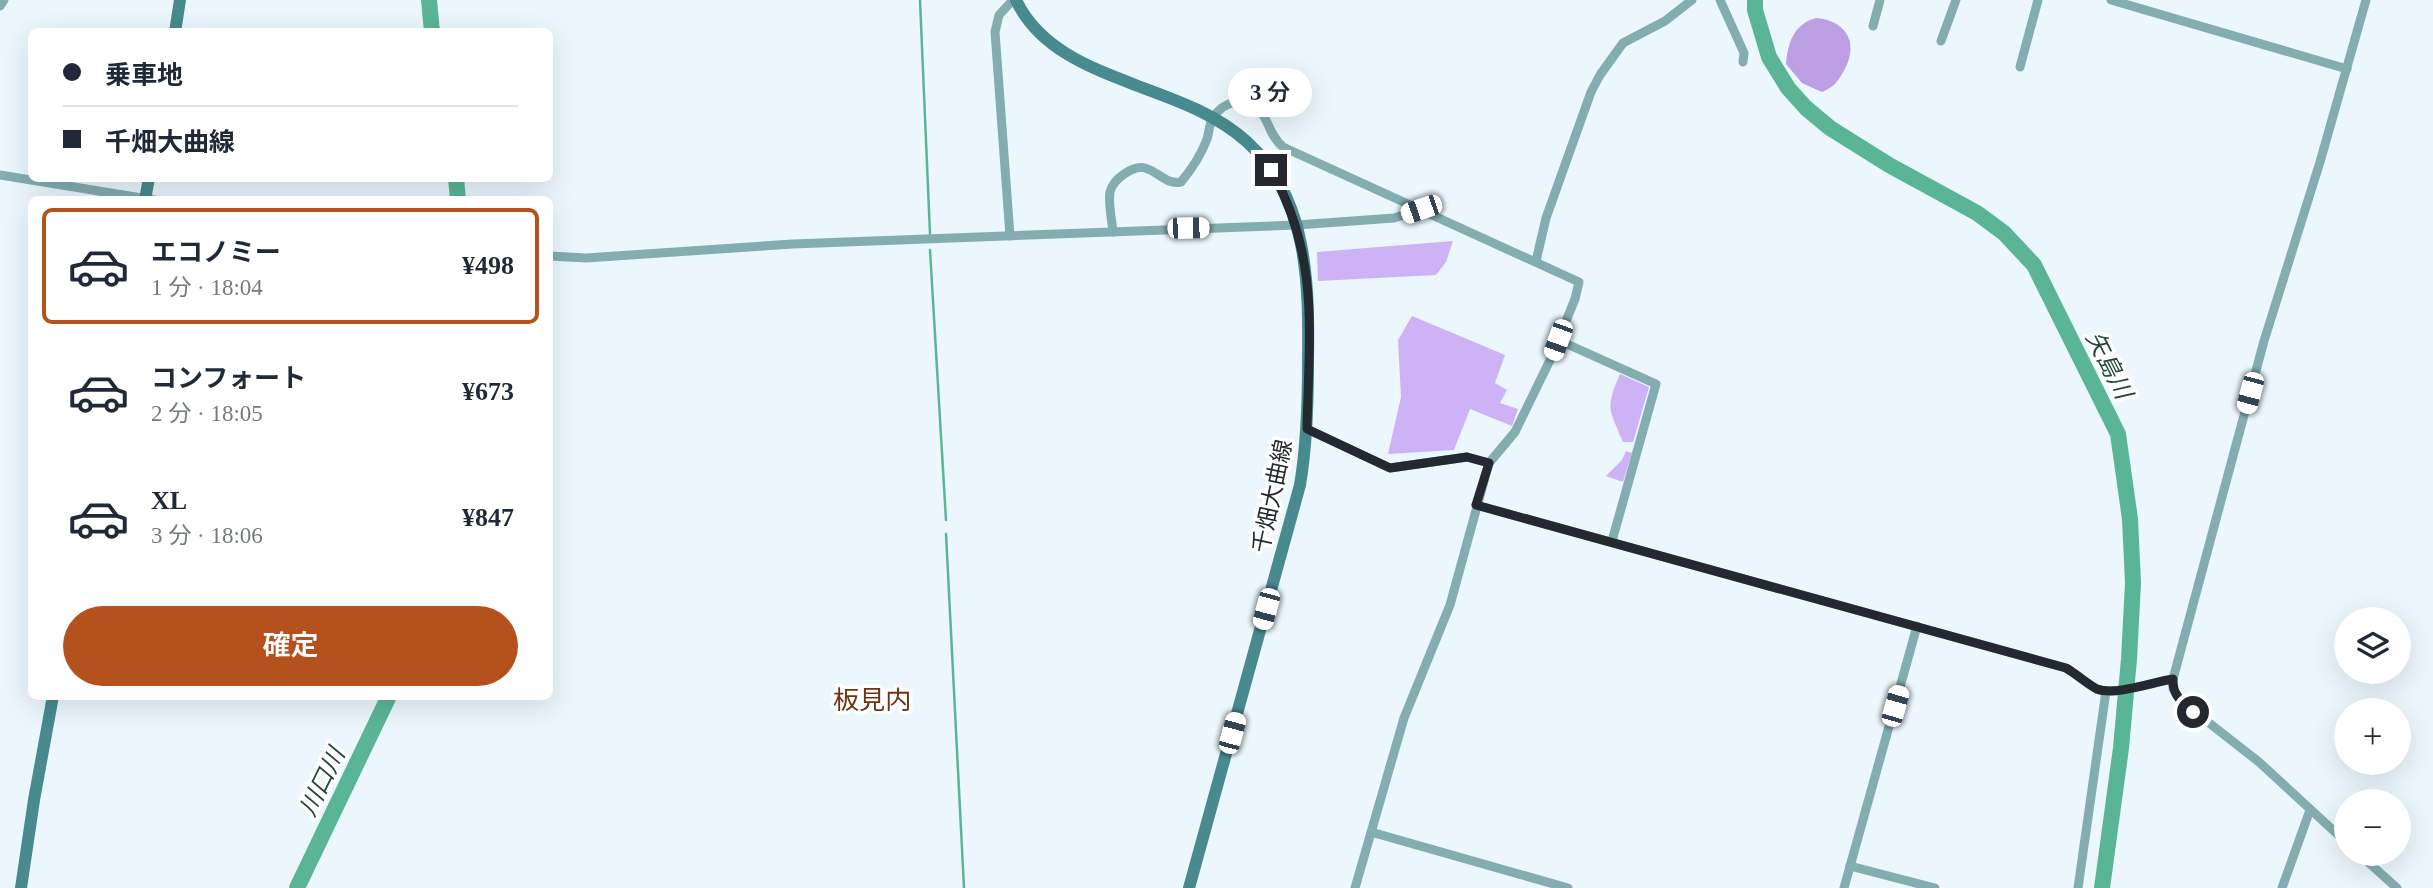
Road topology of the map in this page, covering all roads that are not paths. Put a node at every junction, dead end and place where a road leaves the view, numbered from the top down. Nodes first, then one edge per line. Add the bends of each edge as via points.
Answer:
1 (4, 0) edge
2 (180, 0) edge
3 (1015, 0) edge
4 (1692, 0) edge
5 (1720, 0) edge
6 (1880, 0) edge
7 (1956, 0) edge
8 (2038, 0) edge
9 (2111, 0) edge
10 (2366, 0) edge
11 (2122, 2) edge
12 (0, 6) edge
13 (1873, 26) dead end
14 (176, 28) edge
15 (1941, 41) dead end
16 (1743, 62) dead end
17 (2020, 67) dead end
18 (2347, 69) junction
19 (1213, 117) junction
20 (0, 175) edge
21 (28, 180) edge
22 (43, 182) edge
23 (130, 196) edge
24 (1421, 209) junction
25 (1297, 225) junction
26 (1113, 232) junction
27 (1010, 236) junction
28 (553, 256) edge
29 (1536, 261) junction
30 (1558, 340) junction
31 (1307, 429) junction
32 (1489, 463) junction
33 (1476, 505) junction
34 (1612, 541) junction
35 (1917, 626) junction
36 (2173, 679) junction
37 (2109, 691) junction
38 (52, 700) edge
39 (2310, 810) junction
40 (2334, 831) edge
41 (1371, 832) junction
42 (1850, 866) junction
43 (2372, 866) edge
44 (20, 888) edge
45 (1189, 888) edge
46 (1355, 888) edge
47 (1568, 888) edge
48 (1844, 888) edge
49 (1935, 888) edge
50 (2078, 888) edge
51 (2282, 888) edge
52 (2397, 888) edge

1 - 12 street
2 - 14 main road
3 - 19 main road, 千畑大曲線 via 1037,32 1065,53
3 - 27 street via 999,15 995,32
4 - 29 street via 1665,21 1623,43 1600,75 1546,218
5 - 16 street via 1744,53
6 - 13 street
7 - 15 street
8 - 17 street
9 - 11 street
10 - 18 street
11 - 18 street
18 - 36 street via 2264,341
19 - 24 street via 1231,102 1251,103 1283,147
19 - 25 main road, 千畑大曲線 via 1260,155
19 - 26 street via 1198,159 1181,182 1168,181 1140,167 1113,185
20 - 21 street
22 - 23 street
24 - 25 street via 1394,218
24 - 29 street
25 - 26 street
25 - 31 main road, 千畑大曲線 via 1309,295
26 - 27 street
27 - 28 street
29 - 30 street via 1579,282
30 - 32 street via 1515,432
30 - 34 street via 1656,384
31 - 32 street via 1390,468 1467,457
31 - 45 main road, 千畑大曲線 via 1300,485
32 - 33 street
33 - 34 street
33 - 41 street via 1450,605 1404,718
34 - 35 street
35 - 37 street via 2066,668 2094,688
35 - 42 street
36 - 37 street
36 - 39 street via 2180,701 2259,762
37 - 50 street
38 - 44 main road
39 - 40 street
39 - 51 street
41 - 46 street
41 - 47 street
42 - 48 street
42 - 49 street
43 - 52 street

